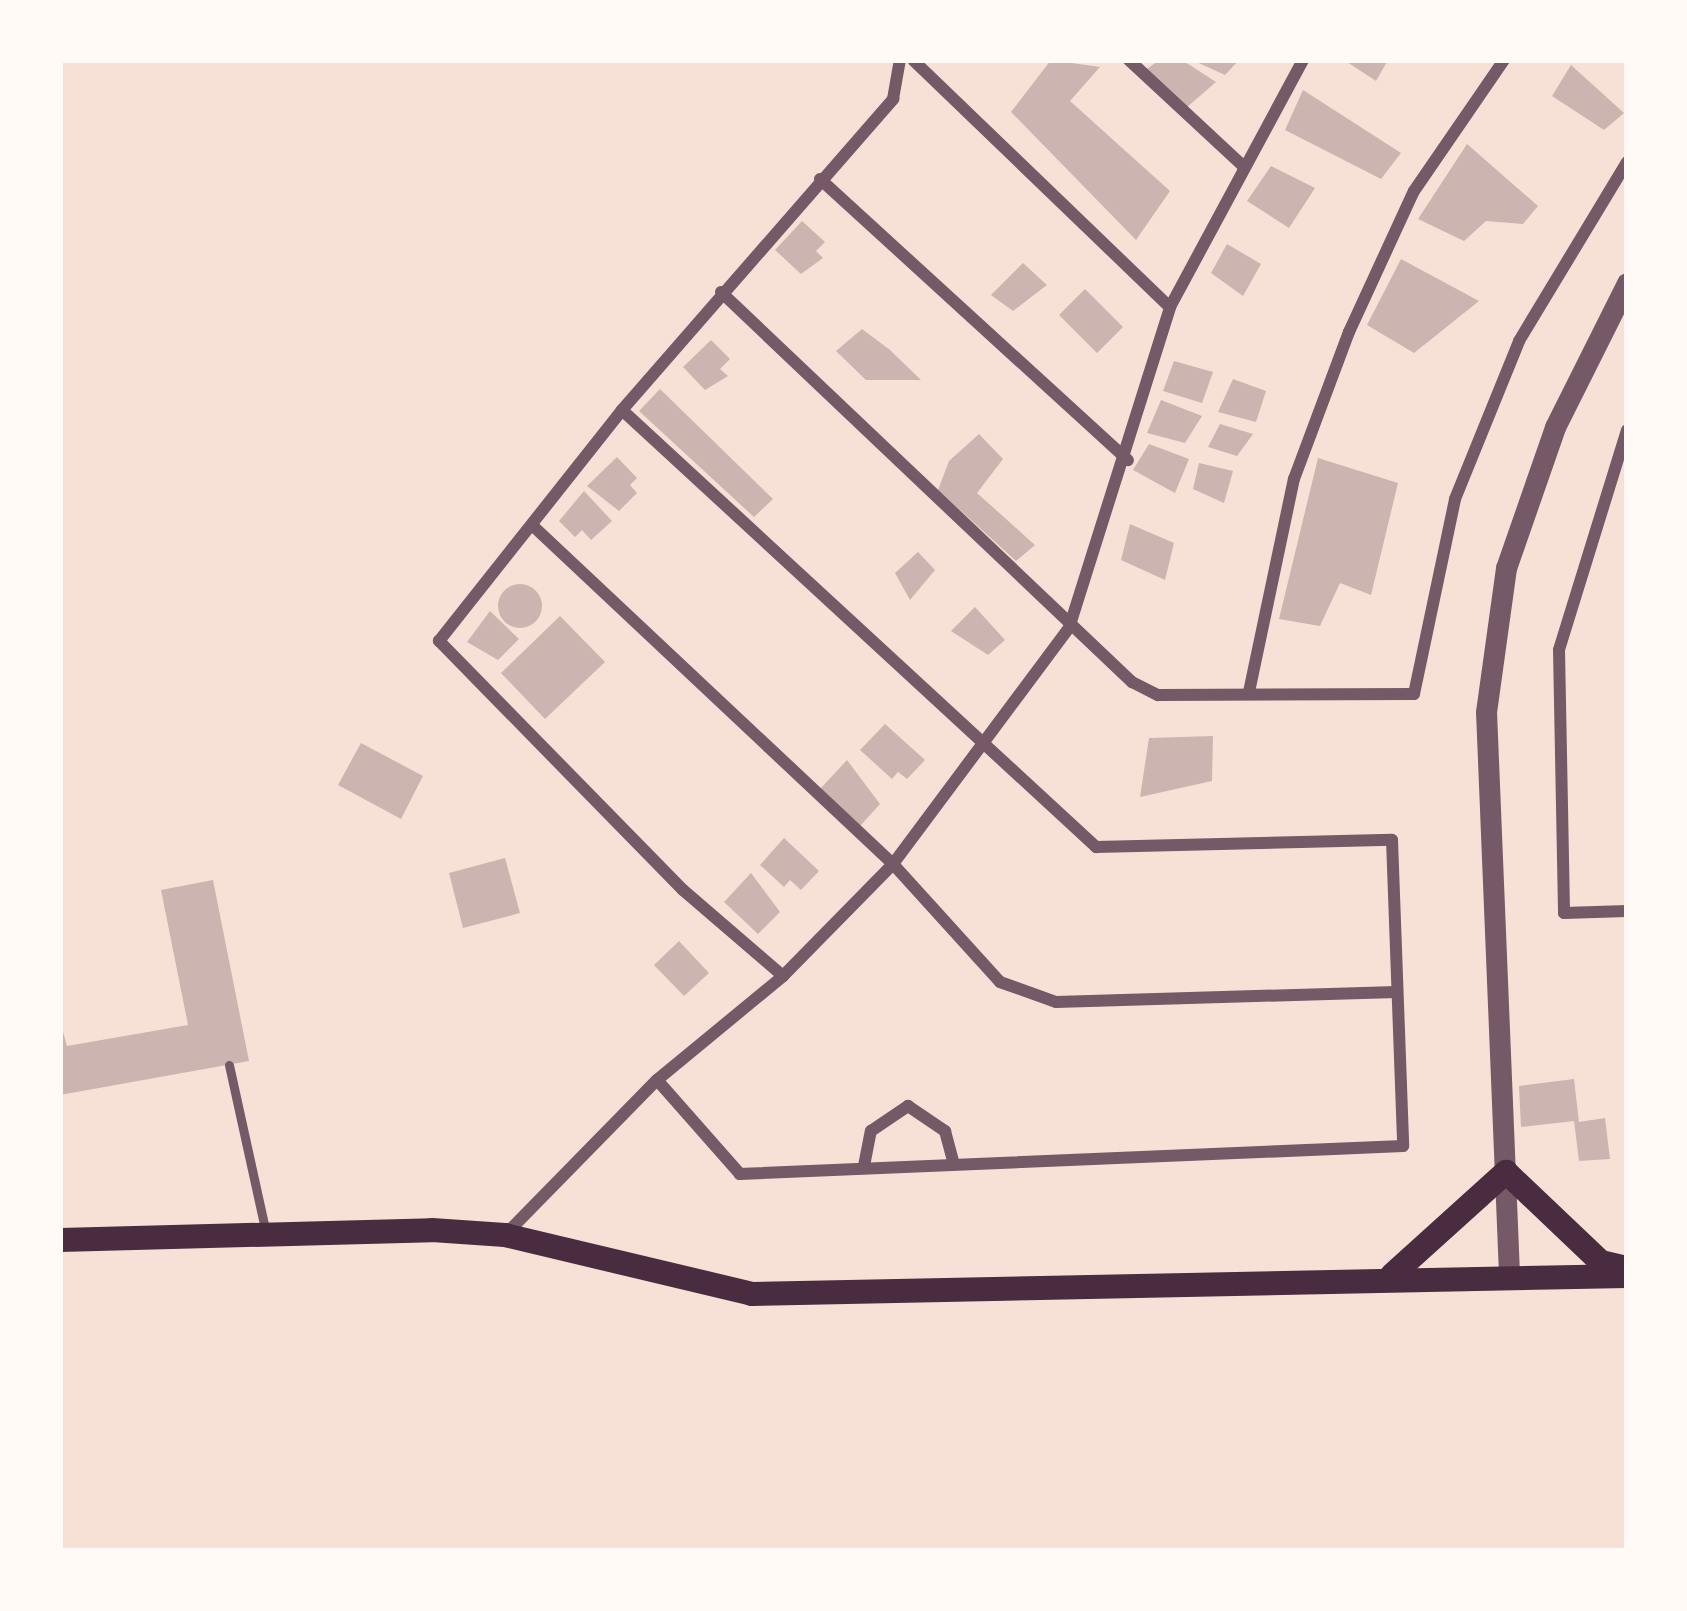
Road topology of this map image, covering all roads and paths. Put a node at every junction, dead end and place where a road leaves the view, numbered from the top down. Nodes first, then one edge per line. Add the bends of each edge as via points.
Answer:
1 (900, 60) edge
2 (913, 60) edge
3 (1129, 60) edge
4 (1304, 60) edge
5 (1504, 60) edge
6 (1627, 162) edge
7 (1244, 167) junction
8 (820, 179) junction
9 (1627, 283) edge
10 (721, 292) junction
11 (1170, 307) junction
12 (622, 410) junction
13 (1627, 430) edge
14 (1128, 460) junction
15 (1627, 472) edge
16 (1610, 473) junction
17 (532, 525) junction
18 (1069, 628) junction
19 (1249, 692) junction
20 (985, 748) junction
21 (893, 864) junction
22 (1627, 911) edge
23 (784, 976) junction
24 (1397, 992) junction
25 (229, 1065) dead end
26 (657, 1080) junction
27 (952, 1160) junction
28 (864, 1166) junction
29 (1506, 1172) junction
30 (266, 1234) junction
31 (505, 1235) junction
32 (60, 1240) edge
33 (1627, 1272) edge
34 (1509, 1274) junction
35 (1392, 1275) junction

1 - 8 street via 893,99
2 - 11 street
3 - 7 street
4 - 7 street
5 - 19 street via 1414,191 1349,332 1294,479
6 - 19 street via 1519,341 1454,499 1414,694
7 - 11 street
8 - 10 street
8 - 14 street
9 - 29 street via 1555,428 1506,568 1489,692
10 - 12 street
10 - 18 street
11 - 14 street
12 - 17 street
12 - 20 street
13 - 16 street
14 - 18 street
15 - 16 street
16 - 22 street via 1559,650 1564,913
17 - 21 street
17 - 23 street via 440,641 683,890
18 - 19 street via 1159,695
18 - 20 street
20 - 21 street
20 - 24 street via 1096,847 1392,840
21 - 23 street
21 - 24 street via 1000,982 1042,998
23 - 26 street
24 - 27 street via 1403,1146
25 - 30 lane
26 - 28 street via 740,1174
26 - 31 street
27 - 28 street
27 - 28 street via 945,1131 908,1106 871,1131
29 - 33 main road via 1600,1262
29 - 34 street
29 - 35 main road
30 - 31 main road
30 - 32 main road
31 - 35 main road via 752,1294
33 - 34 main road
34 - 35 main road

